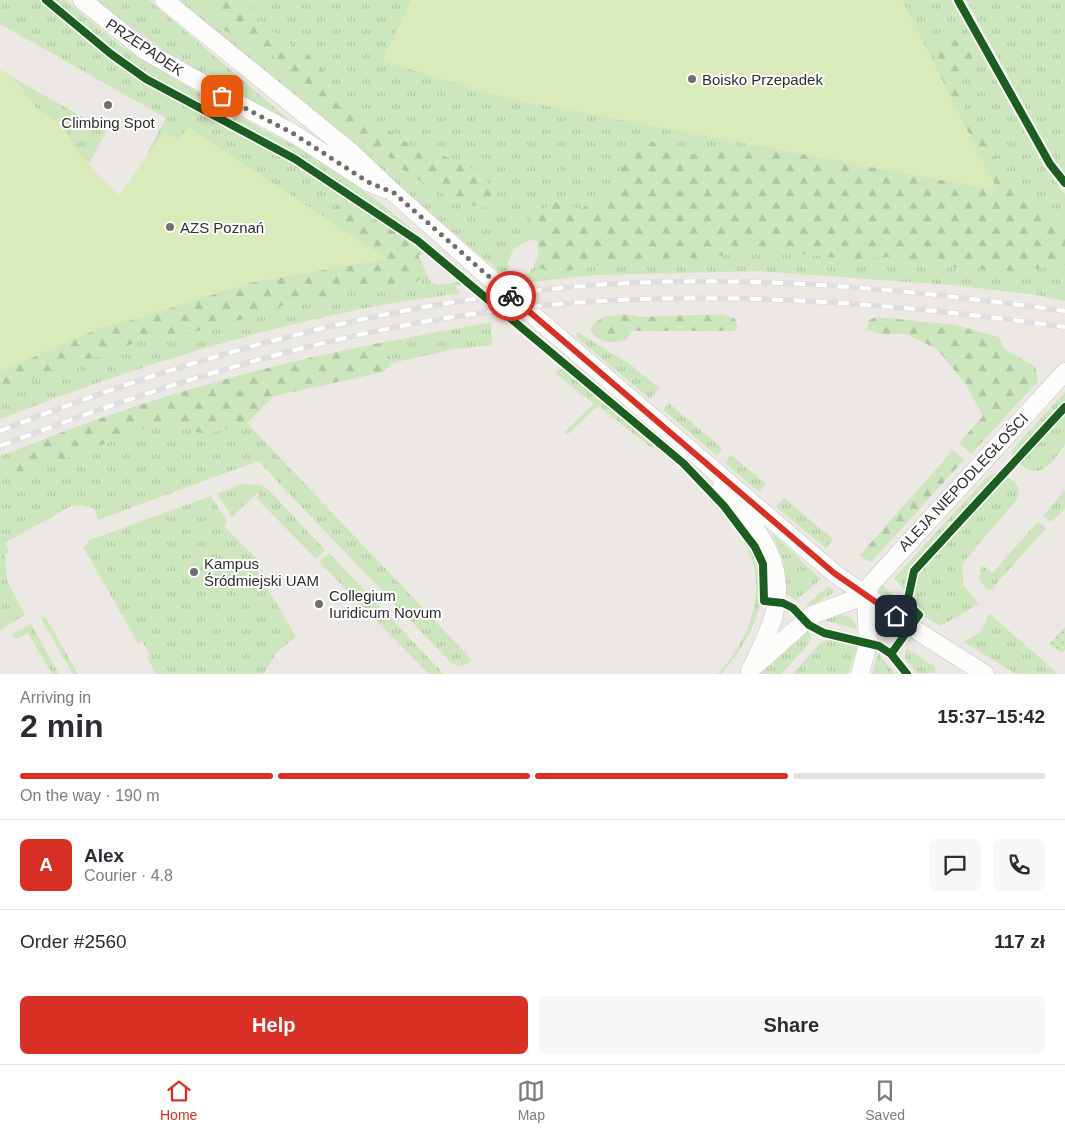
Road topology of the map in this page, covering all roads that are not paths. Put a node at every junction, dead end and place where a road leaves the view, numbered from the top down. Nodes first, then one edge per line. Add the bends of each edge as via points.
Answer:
1 (82, 0) edge
2 (164, 0) edge
3 (394, 193) junction
4 (1065, 372) edge
5 (694, 452) junction
6 (866, 595) junction
7 (748, 672) edge
8 (860, 674) edge
9 (984, 674) edge

1 - 3 street, PRZEPADEK via 129,39 170,65 294,134 368,182
2 - 3 street, PRZEPADEK via 351,152
3 - 5 street, PRZEPADEK
4 - 6 street, ALEJA NIEPODLEGŁOŚCI via 880,573
5 - 6 street, PRZEPADEK via 834,573
5 - 7 street via 764,541 777,572 774,615
6 - 7 street via 812,615
6 - 8 street via 868,644
6 - 9 street, PRZEPADEK

